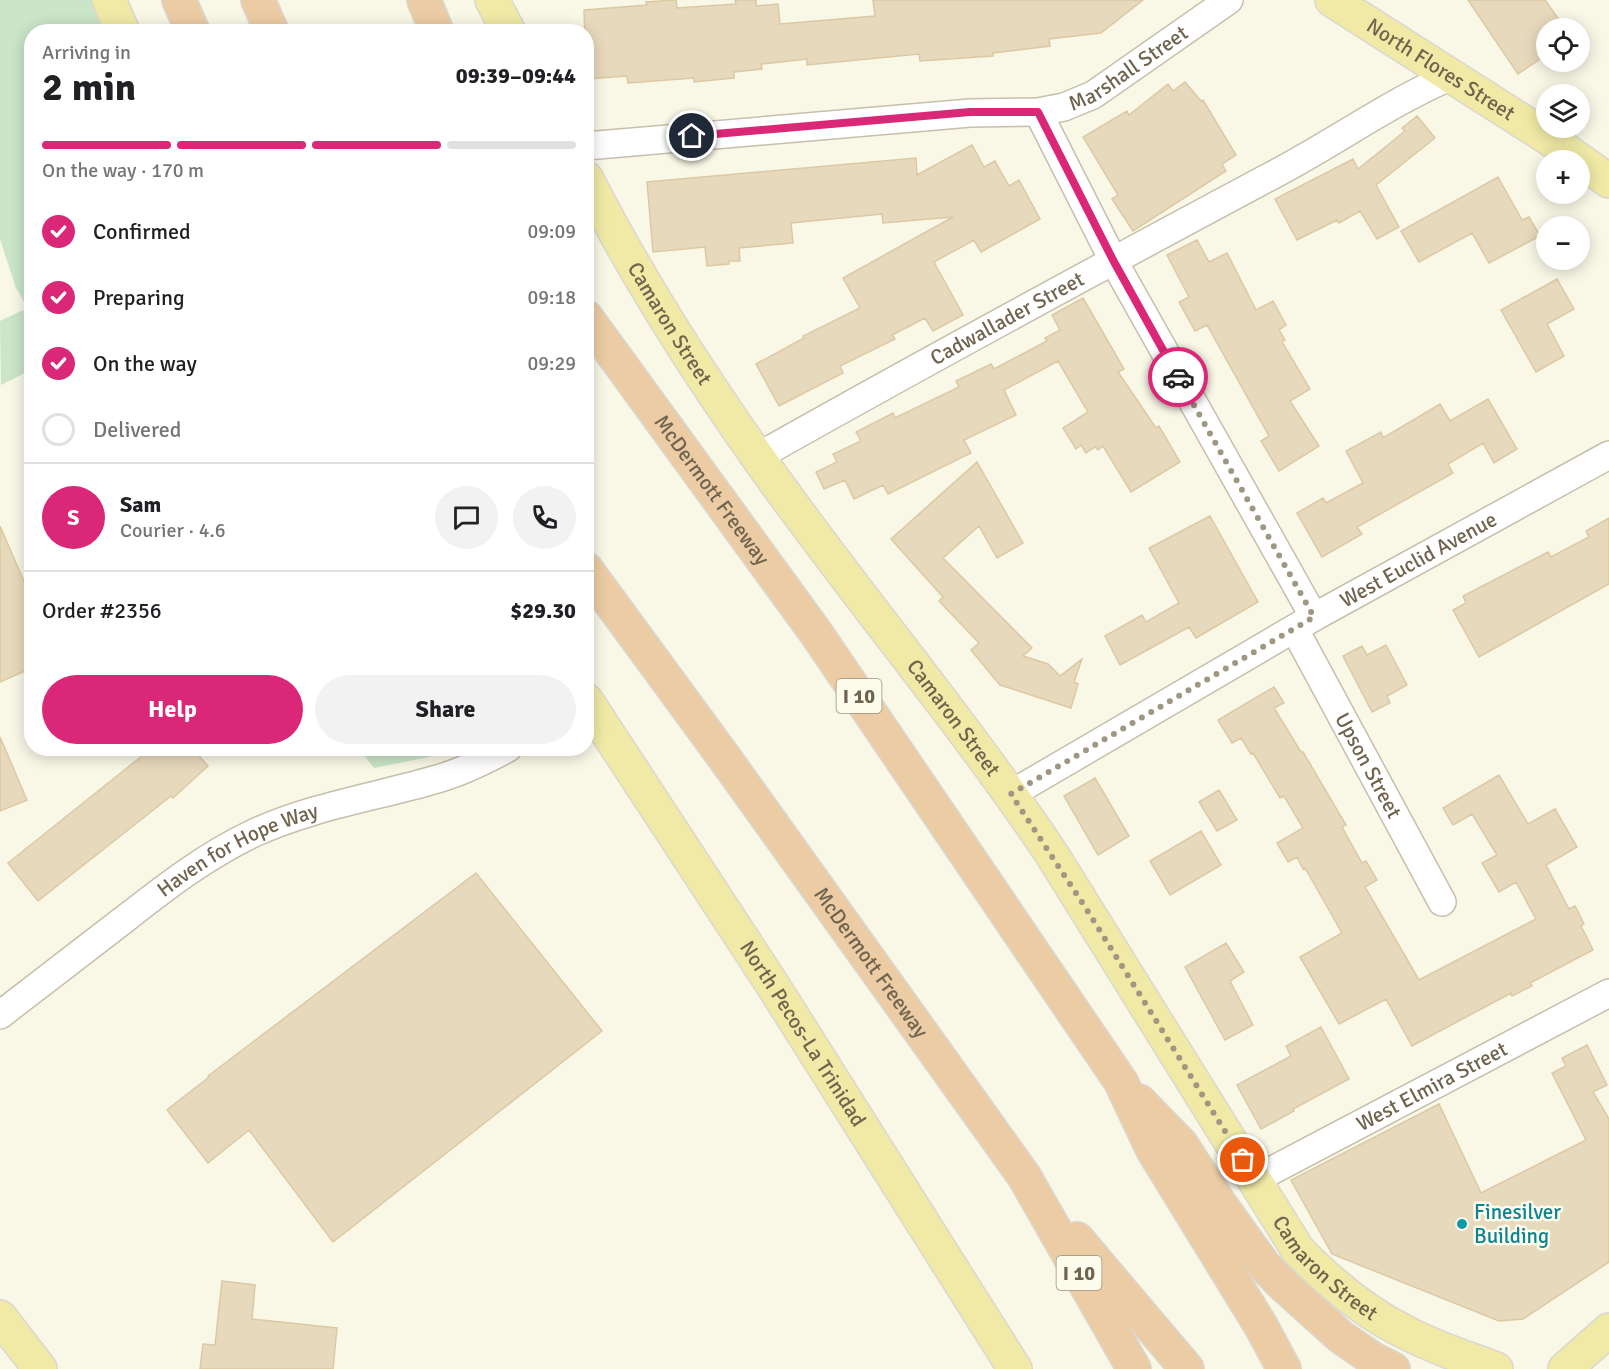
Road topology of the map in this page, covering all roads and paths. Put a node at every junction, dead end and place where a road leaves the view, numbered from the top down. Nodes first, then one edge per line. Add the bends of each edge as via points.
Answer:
1 (109, 0) edge
2 (179, 0) edge
3 (258, 0) edge
4 (424, 0) edge
5 (492, 0) edge
6 (1229, 0) edge
7 (1338, 1) edge
8 (120, 24) edge
9 (190, 24) edge
10 (268, 24) edge
11 (434, 24) edge
12 (505, 24) edge
13 (1449, 77) junction
14 (1038, 112) junction
15 (594, 145) edge
16 (1609, 181) edge
17 (594, 192) edge
18 (1113, 260) junction
19 (594, 328) edge
20 (1609, 455) edge
21 (757, 457) junction
22 (594, 580) edge
23 (1304, 624) junction
24 (594, 713) edge
25 (493, 756) edge
26 (1011, 794) junction
27 (1442, 902) dead end
28 (1609, 993) edge
29 (0, 1015) edge
30 (1121, 1082) junction
31 (1023, 1176) junction
32 (1254, 1180) junction
33 (976, 1306) junction
34 (0, 1317) edge
35 (1609, 1330) edge
36 (40, 1369) edge
37 (1015, 1369) edge
38 (1028, 1369) edge
39 (1134, 1369) edge
40 (1187, 1369) edge
41 (1284, 1369) edge
42 (1393, 1369) edge
43 (1496, 1369) edge
44 (1565, 1369) edge

1 - 8 main road
2 - 9 highway
3 - 10 highway
4 - 11 highway
5 - 12 main road
6 - 14 street, Marshall Street via 1093,95
7 - 13 main road, North Flores Street
13 - 16 main road, North Flores Street via 1547,137
13 - 18 street, Cadwallader Street via 1418,91 1309,157
14 - 15 street, Marshall Street via 970,112
14 - 18 street, Upson Street
17 - 21 main road, Camaron Street via 672,330
18 - 21 street, Cadwallader Street
18 - 23 street, Upson Street
19 - 30 highway, McDermott Freeway / I 10 via 816,633
20 - 23 street, West Euclid Avenue
21 - 26 main road, Camaron Street
22 - 31 highway, McDermott Freeway / I 10
23 - 26 street, West Euclid Avenue
23 - 27 street, Upson Street
24 - 33 main road, North Pecos-La Trinidad
25 - 29 street, Haven for Hope Way via 440,779 294,818 217,852
26 - 32 main road, Camaron Street
28 - 32 street, West Elmira Street
30 - 41 highway, I 10 via 1153,1150
30 - 42 highway via 1181,1144 1263,1264 1280,1282 1341,1337
31 - 39 highway, McDermott Freeway / I 10
31 - 40 highway
32 - 43 main road, Camaron Street via 1298,1250 1352,1300 1407,1334
33 - 37 main road, North Pecos-La Trinidad
33 - 38 main road
34 - 36 main road
35 - 44 main road

